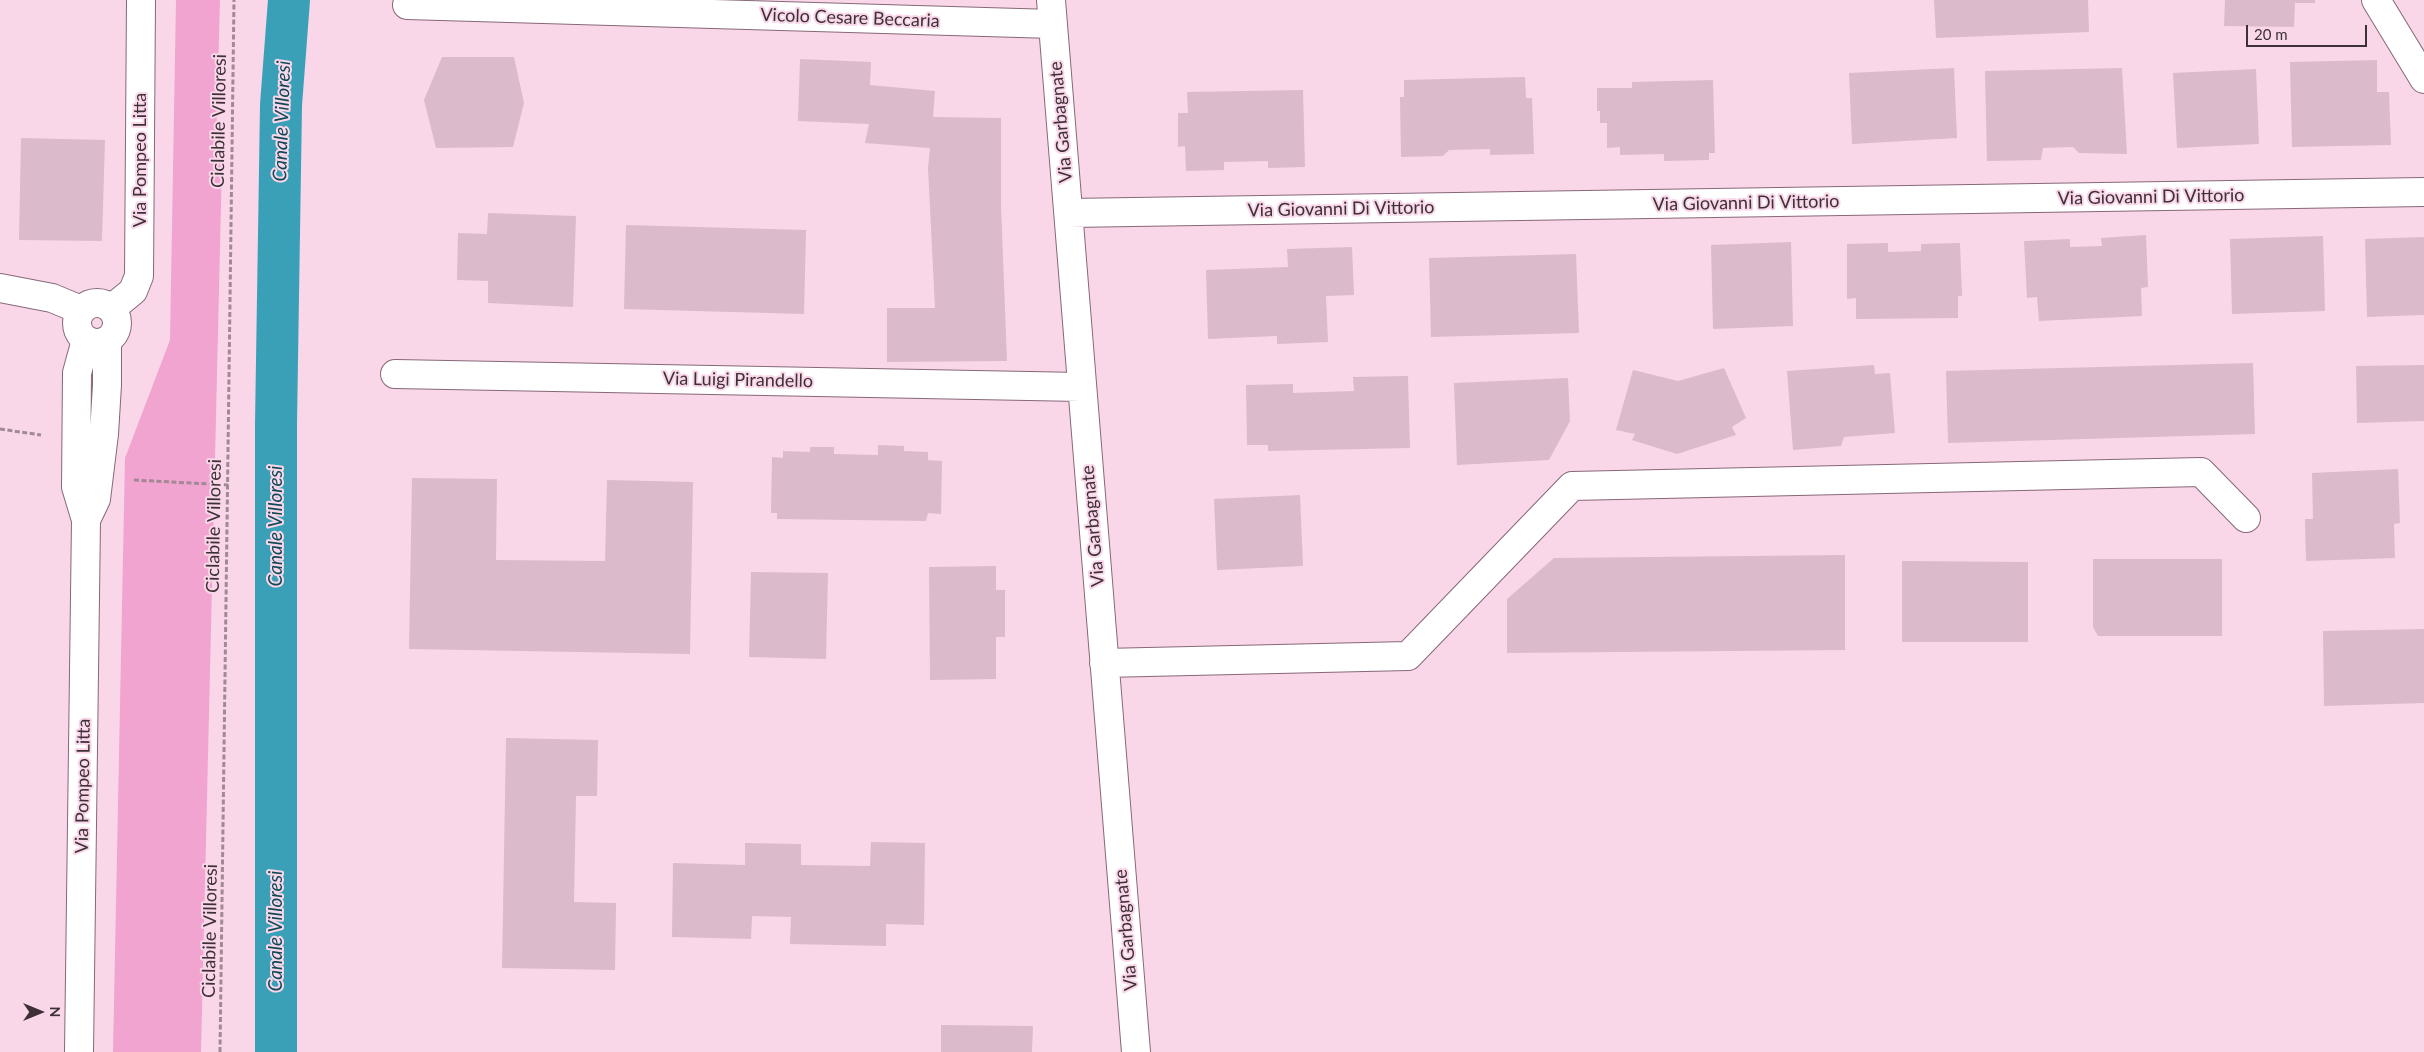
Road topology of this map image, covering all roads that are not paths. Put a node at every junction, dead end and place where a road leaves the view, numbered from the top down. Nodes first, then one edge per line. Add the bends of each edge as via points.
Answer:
1 (141, 0) edge
2 (2376, 0) edge
3 (407, 5) dead end
4 (1052, 12) edge
5 (2424, 79) edge
6 (2424, 192) edge
7 (1068, 214) junction
8 (0, 288) edge
9 (111, 308) junction
10 (81, 310) junction
11 (96, 341) junction
12 (395, 374) dead end
13 (1081, 386) junction
14 (2246, 518) dead end
15 (1104, 663) junction
16 (79, 1052) edge
17 (1136, 1052) edge

1 - 9 street, Via Pompeo Litta via 139,276 134,291
2 - 5 street
3 - 4 street, Vicolo Cesare Beccaria
4 - 7 street, Via Garbagnate
6 - 7 street, Via Giovanni Di Vittorio
7 - 13 street, Via Garbagnate
8 - 10 street via 52,298
9 - 10 street via 92,303
9 - 11 street, Via Pompeo Litta via 117,326 115,332
10 - 11 street via 76,323 78,329
11 - 16 street, Via Pompeo Litta via 77,373 76,487 86,520
12 - 13 street, Via Luigi Pirandello
13 - 15 street, Via Garbagnate
14 - 15 street via 2201,472 1572,486 1408,656
15 - 17 street, Via Garbagnate

